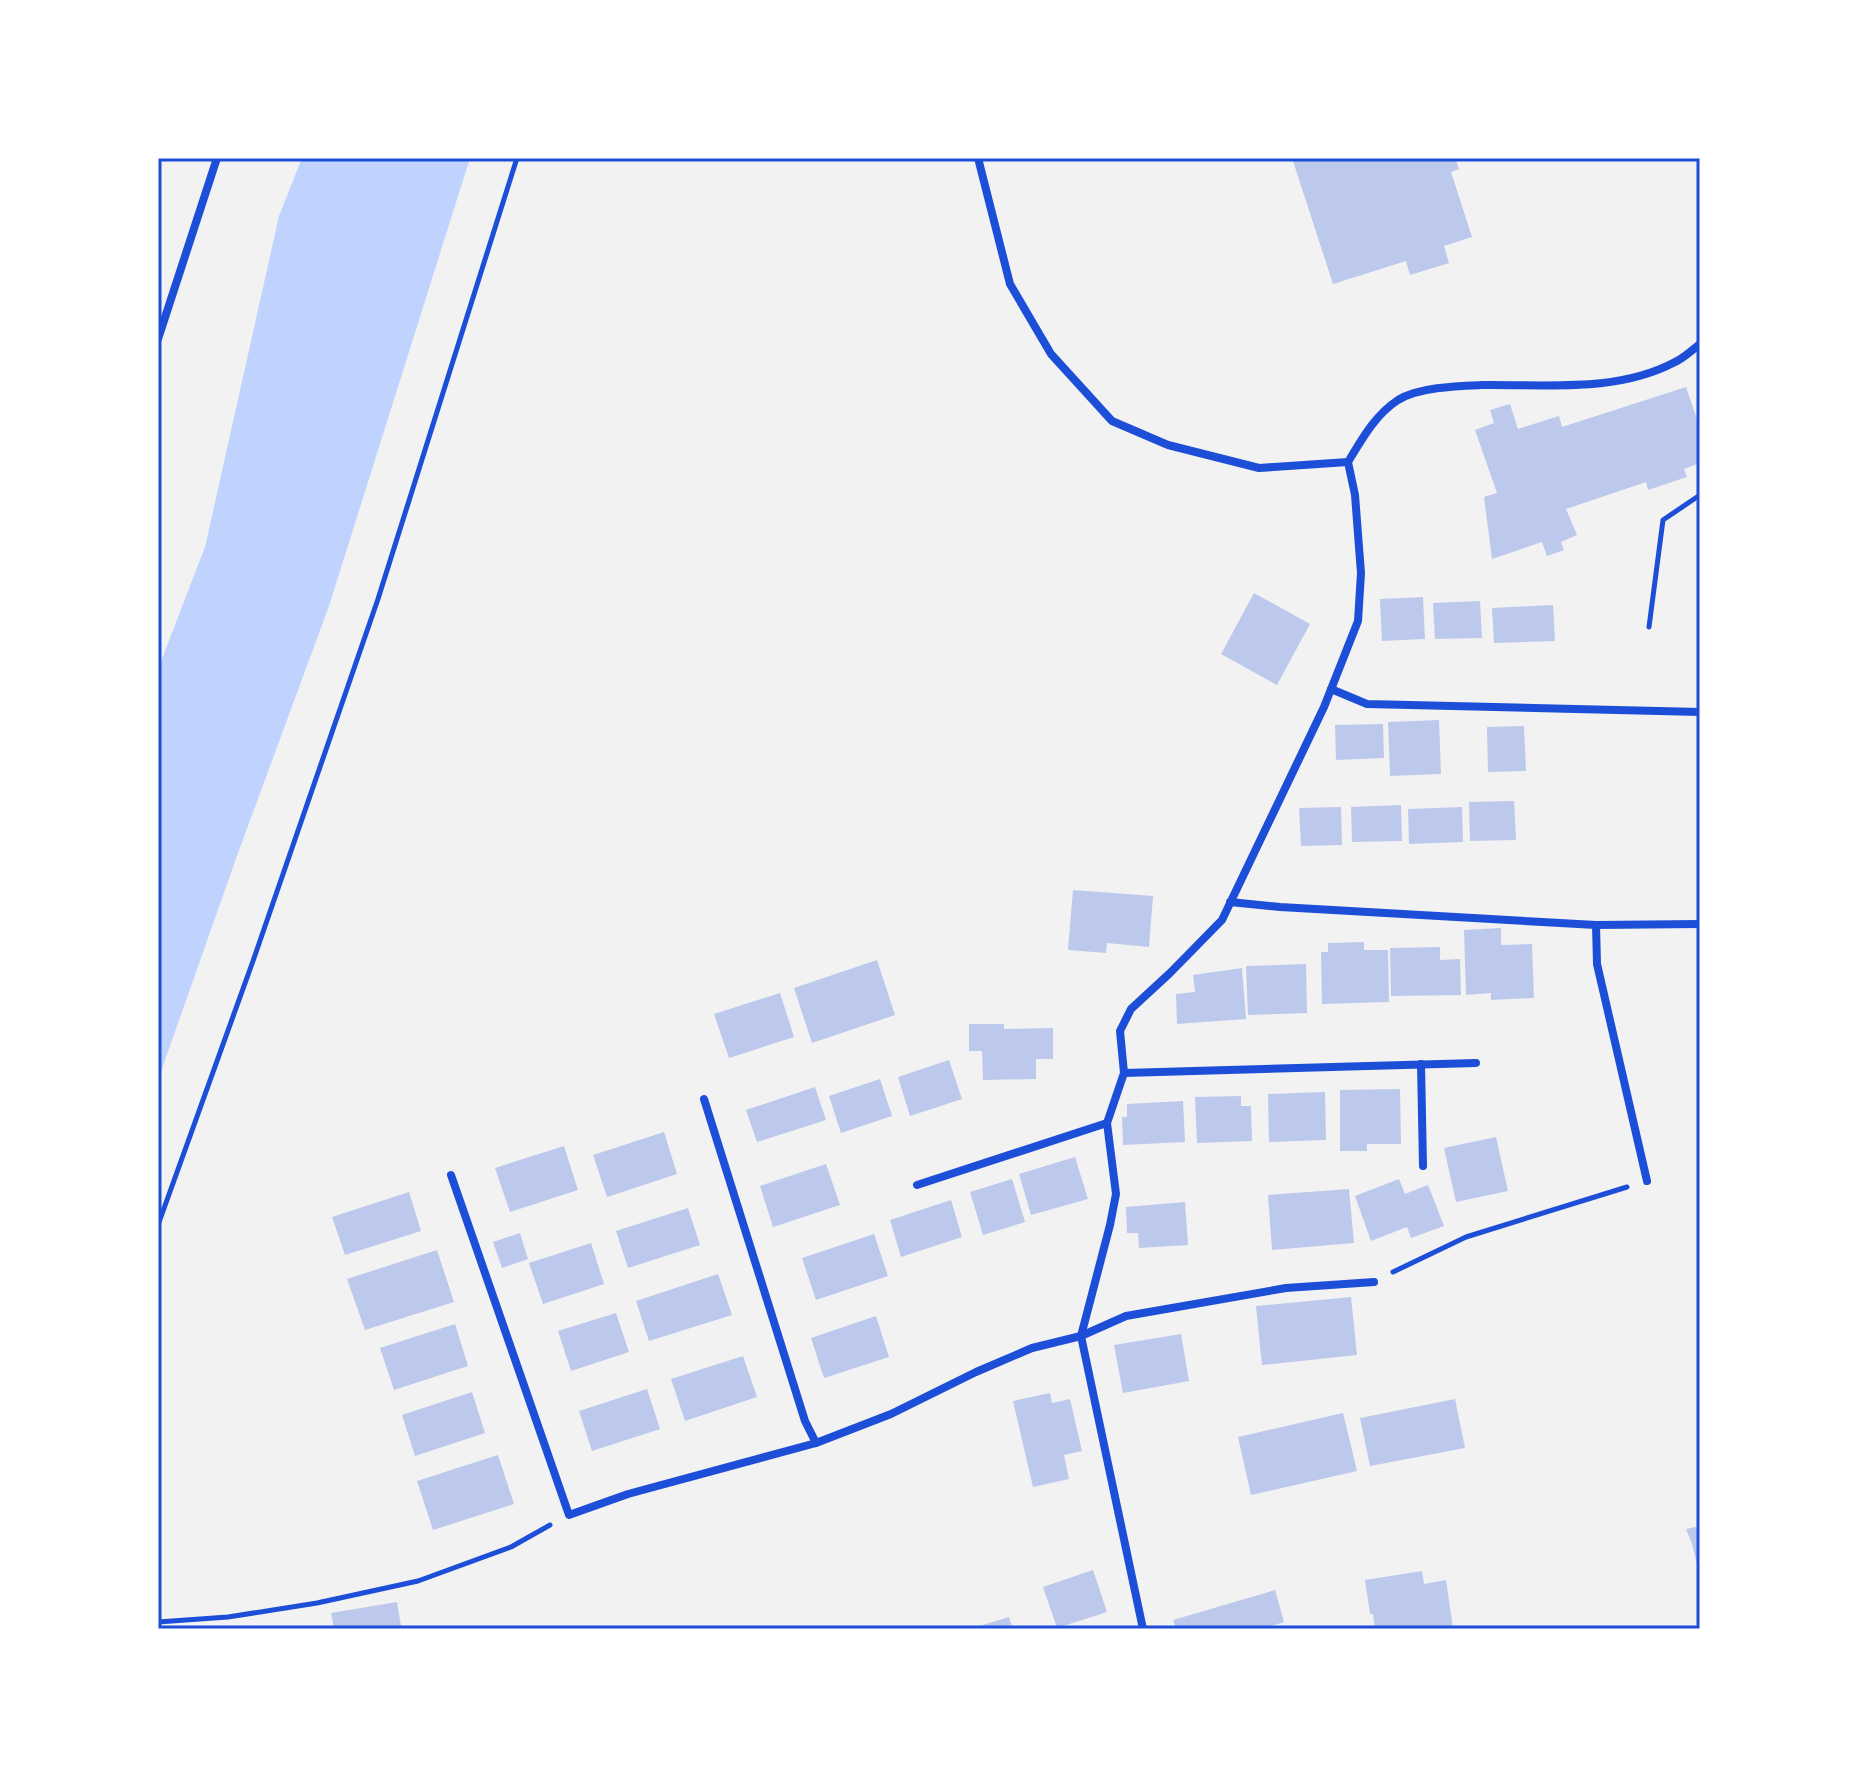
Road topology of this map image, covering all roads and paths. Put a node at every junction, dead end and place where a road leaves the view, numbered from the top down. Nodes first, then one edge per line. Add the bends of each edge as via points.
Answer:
1 (217, 158) edge
2 (517, 158) edge
3 (978, 158) edge
4 (158, 339) edge
5 (1700, 344) edge
6 (1348, 462) junction
7 (1700, 495) edge
8 (1649, 627) dead end
9 (1331, 689) junction
10 (1700, 712) edge
11 (1230, 902) junction
12 (1700, 924) edge
13 (1596, 925) junction
14 (1476, 1063) dead end
15 (1421, 1064) junction
16 (1124, 1073) junction
17 (704, 1099) dead end
18 (1107, 1123) junction
19 (1423, 1166) dead end
20 (451, 1175) dead end
21 (1647, 1181) joint
22 (917, 1185) dead end
23 (158, 1225) edge
24 (1374, 1282) joint
25 (1081, 1336) junction
26 (816, 1443) junction
27 (561, 1518) dead end
28 (158, 1622) edge
29 (1143, 1629) edge

1 - 4 street
2 - 23 path via 378,599
3 - 6 street via 1010,284 1051,354 1112,421 1168,445 1259,468
5 - 6 street via 1676,362 1605,384 1459,386 1415,393 1398,400 1374,422
6 - 9 street via 1361,573 1358,621
7 - 8 path via 1663,520
9 - 10 street via 1367,704
9 - 11 street
11 - 13 street
11 - 16 street via 1222,920 1131,1009 1120,1031
12 - 13 street
13 - 21 street via 1597,964
14 - 15 street
15 - 16 street
15 - 19 street
16 - 18 street
17 - 26 street
18 - 22 street
18 - 25 street via 1116,1194
20 - 26 street via 569,1515
21 - 24 path via 1466,1237
24 - 25 street via 1286,1288 1126,1316
25 - 26 street via 1032,1348
25 - 29 street
27 - 28 path via 511,1547 418,1581 317,1603

